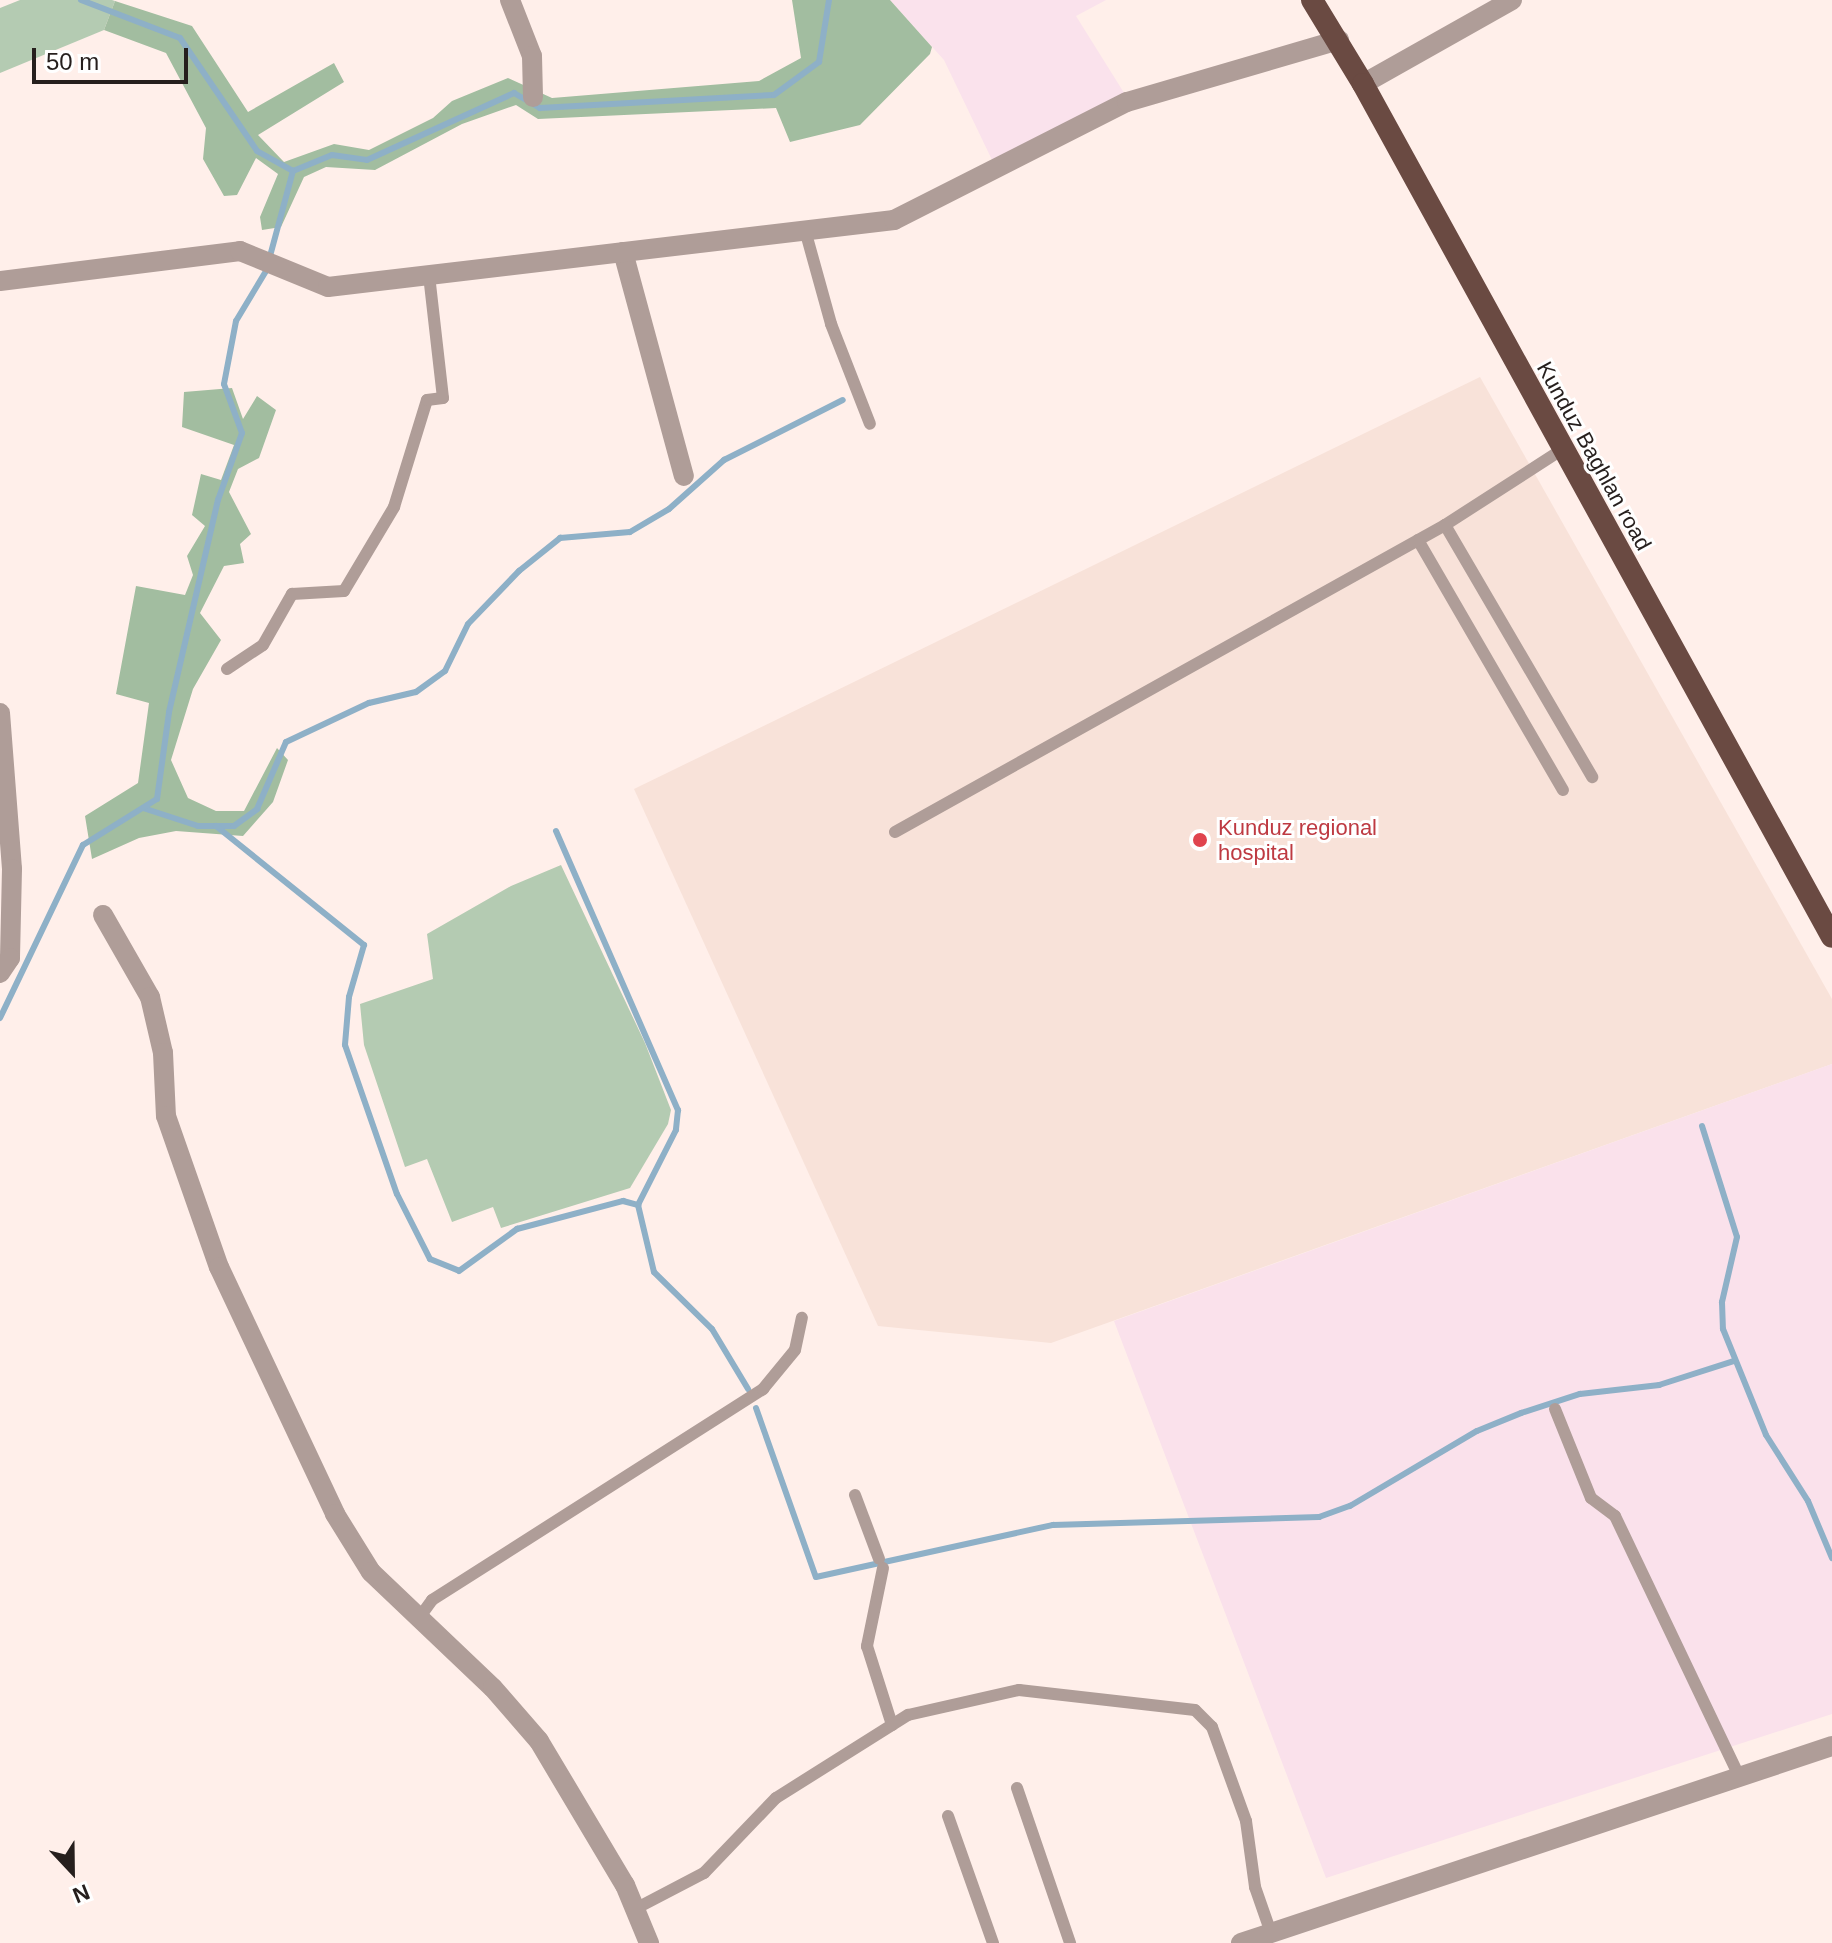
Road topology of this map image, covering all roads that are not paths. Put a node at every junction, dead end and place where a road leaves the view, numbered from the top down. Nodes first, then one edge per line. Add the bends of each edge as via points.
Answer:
1 (510, 0) edge
2 (1312, 0) edge
3 (1512, 0) edge
4 (1339, 40) junction
5 (1363, 84) junction
6 (533, 97) dead end
7 (805, 230) junction
8 (623, 252) junction
9 (429, 275) junction
10 (0, 281) edge
11 (870, 424) dead end
12 (1560, 451) junction
13 (684, 476) dead end
14 (1445, 525) junction
15 (1418, 540) junction
16 (227, 669) dead end
17 (0, 713) edge
18 (1592, 777) dead end
19 (1563, 790) dead end
20 (895, 832) dead end
21 (6, 868) edge
22 (103, 915) dead end
23 (1832, 937) edge
24 (0, 973) edge
25 (802, 1318) dead end
26 (1555, 1409) dead end
27 (855, 1495) dead end
28 (419, 1618) junction
29 (892, 1725) junction
30 (1832, 1746) edge
31 (1739, 1776) junction
32 (1017, 1788) dead end
33 (948, 1816) dead end
34 (635, 1909) junction
35 (1271, 1933) junction
36 (649, 1943) edge
37 (993, 1943) edge
38 (1070, 1943) edge
39 (1241, 1943) edge

1 - 6 street via 532,56
2 - 4 highway, Kunduz Baghlan road
3 - 5 street
4 - 5 highway, Kunduz Baghlan road
4 - 7 street via 1127,102 894,220
5 - 12 highway, Kunduz Baghlan road
7 - 8 street
7 - 11 lane via 831,324
8 - 9 street
8 - 13 street
9 - 10 street via 328,287 240,251
9 - 16 lane via 443,398 427,400 394,507 344,591 292,594 263,645
12 - 14 lane
12 - 23 highway, Kunduz Baghlan road
14 - 15 lane
14 - 18 lane
15 - 19 lane
15 - 20 lane
17 - 21 street
21 - 24 street via 10,958
22 - 28 street via 150,997 163,1053 166,1116 219,1267 335,1514 371,1572
25 - 28 lane via 795,1350 763,1389 432,1600
26 - 31 lane via 1591,1498 1615,1516
27 - 29 lane via 881,1563 867,1646
28 - 34 street via 493,1688 539,1741 571,1788
29 - 34 lane via 776,1798 704,1873
29 - 35 lane via 908,1715 1019,1690 1195,1710 1212,1727 1246,1821 1255,1887
30 - 31 street
31 - 35 street
32 - 38 lane
33 - 37 lane
34 - 36 street
35 - 39 street

